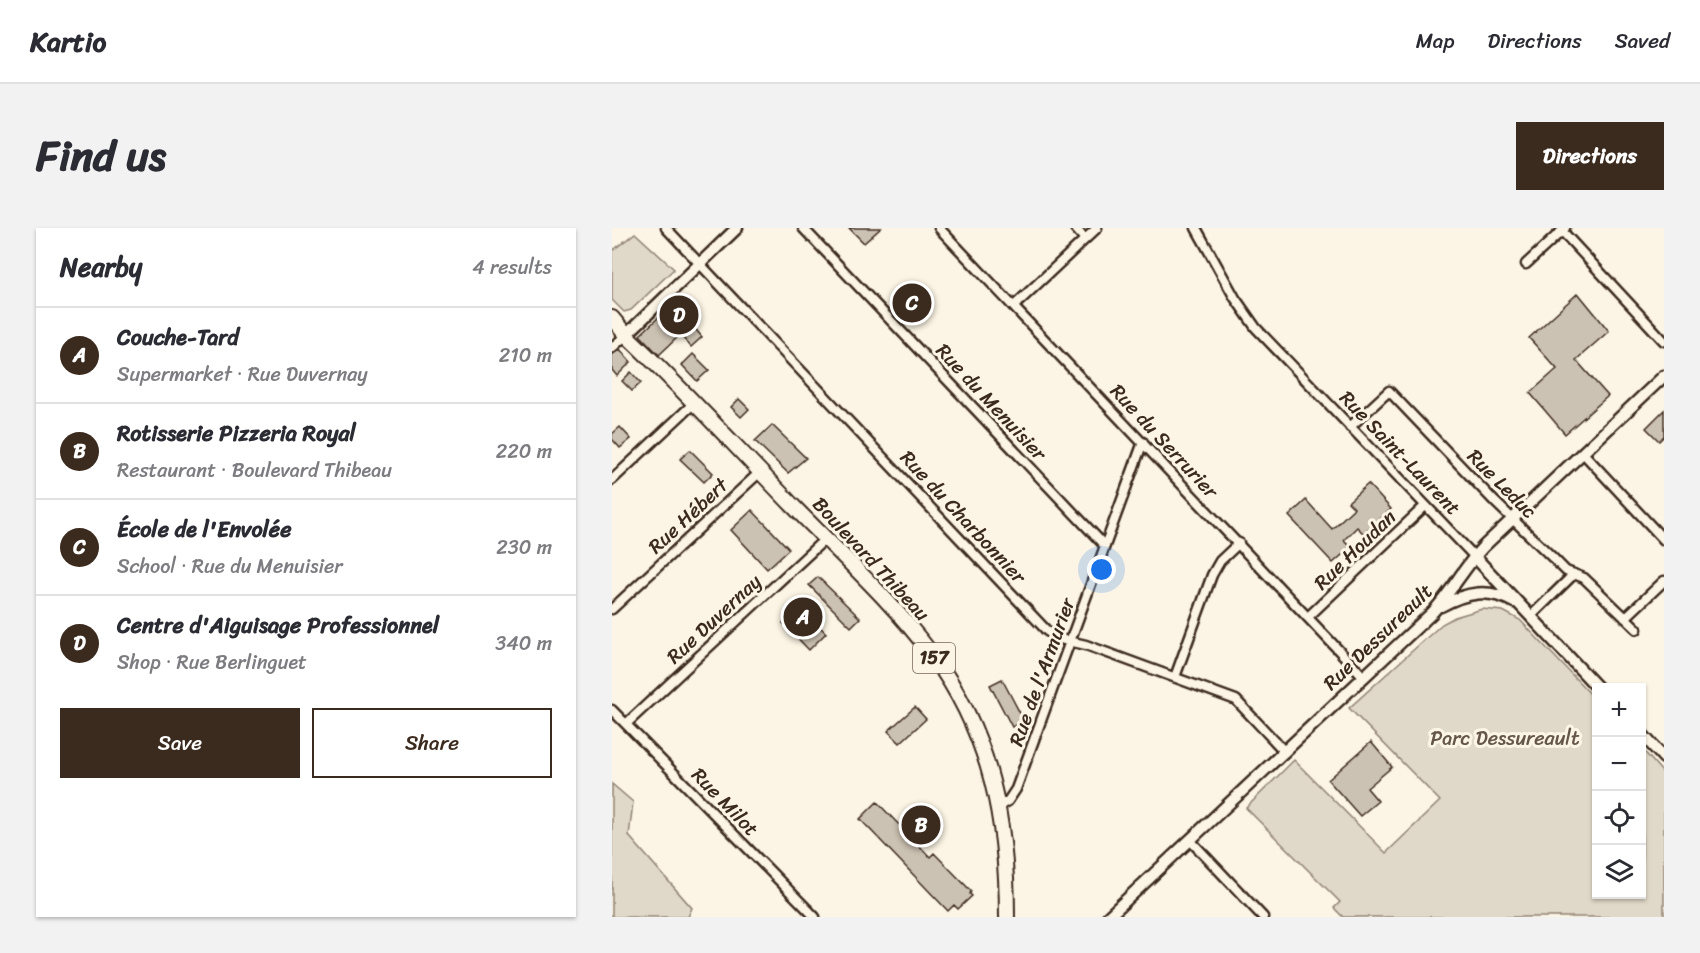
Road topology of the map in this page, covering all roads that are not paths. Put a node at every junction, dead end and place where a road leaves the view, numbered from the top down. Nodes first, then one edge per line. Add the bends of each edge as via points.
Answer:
1 (666, 228) edge
2 (737, 228) edge
3 (803, 228) edge
4 (939, 228) edge
5 (1075, 228) edge
6 (1096, 228) edge
7 (1197, 228) edge
8 (1564, 229) edge
9 (1085, 239) junction
10 (700, 263) junction
11 (1526, 264) dead end
12 (1014, 306) junction
13 (612, 318) edge
14 (626, 335) junction
15 (1664, 341) edge
16 (612, 348) edge
17 (1664, 376) edge
18 (694, 403) junction
19 (1350, 427) junction
20 (1143, 442) junction
21 (1583, 453) junction
22 (760, 472) junction
23 (612, 480) edge
24 (1425, 506) junction
25 (1513, 518) junction
26 (825, 539) junction
27 (1664, 540) edge
28 (1239, 543) junction
29 (1105, 546) junction
30 (1474, 556) junction
31 (1575, 574) junction
32 (1664, 580) edge
33 (612, 609) edge
34 (1436, 609) junction
35 (1527, 612) junction
36 (1308, 617) junction
37 (1625, 618) junction
38 (1636, 629) dead end
39 (1071, 642) junction
40 (1365, 676) junction
41 (1174, 677) junction
42 (1594, 683) edge
43 (612, 710) edge
44 (626, 724) junction
45 (1644, 737) edge
46 (1285, 752) junction
47 (1664, 758) edge
48 (999, 806) junction
49 (1190, 840) junction
50 (1114, 915) edge
51 (815, 917) edge
52 (1007, 917) edge
53 (1263, 917) edge

1 - 10 street, Rue du Charbonnier
2 - 10 street
3 - 29 street, Rue du Menuisier
4 - 12 street, Rue du Serrurier
5 - 9 street
6 - 9 street
7 - 19 street, Rue Saint-Laurent via 1246,316
8 - 11 street
8 - 15 street
9 - 12 street
10 - 14 street
10 - 39 street, Rue du Charbonnier via 1047,631
12 - 20 street, Rue du Serrurier
13 - 14 main road, Boulevard Thibeau / 157
14 - 16 street
14 - 18 main road, Boulevard Thibeau / 157
17 - 21 street, Rue Dessureault
18 - 22 main road, Boulevard Thibeau / 157
18 - 23 street
19 - 24 street, Rue Saint-Laurent
19 - 25 street, Rue Leduc via 1389,391
20 - 28 street, Rue du Serrurier
20 - 29 street, Rue de l'Armurier
21 - 25 street, Rue Dessureault
21 - 27 street
22 - 26 main road, Boulevard Thibeau / 157
22 - 33 street, Rue Hébert
24 - 30 street, Rue Saint-Laurent
24 - 36 street, Rue Houdan
25 - 30 street, Rue Dessureault
25 - 31 street, Rue Leduc via 1566,571
26 - 44 street, Rue Duvernay
26 - 48 main road, Boulevard Thibeau / 157 via 905,622 944,673 977,738
28 - 36 street, Rue du Serrurier
28 - 41 street via 1212,574
29 - 39 street, Rue de l'Armurier
30 - 34 street, Rue Dessureault
30 - 35 street, Rue Saint-Laurent
31 - 35 street
31 - 37 street, Rue Leduc
32 - 37 street
34 - 35 street via 1477,593 1500,596
34 - 40 street, Rue Dessureault
35 - 42 street, Rue Saint-Laurent
36 - 40 street, Rue du Serrurier
37 - 38 street, Rue Leduc
39 - 41 street, Rue du Charbonnier
39 - 48 street, Rue de l'Armurier via 1016,789
40 - 46 street, Rue Dessureault
41 - 46 street, Rue du Charbonnier via 1239,702
43 - 44 street, Rue Milot
44 - 51 street, Rue Milot
45 - 47 street
46 - 49 street, Rue Dessureault
48 - 52 main road, Boulevard Thibeau / 157 via 1006,853
49 - 50 street, Rue Dessureault
49 - 53 street

